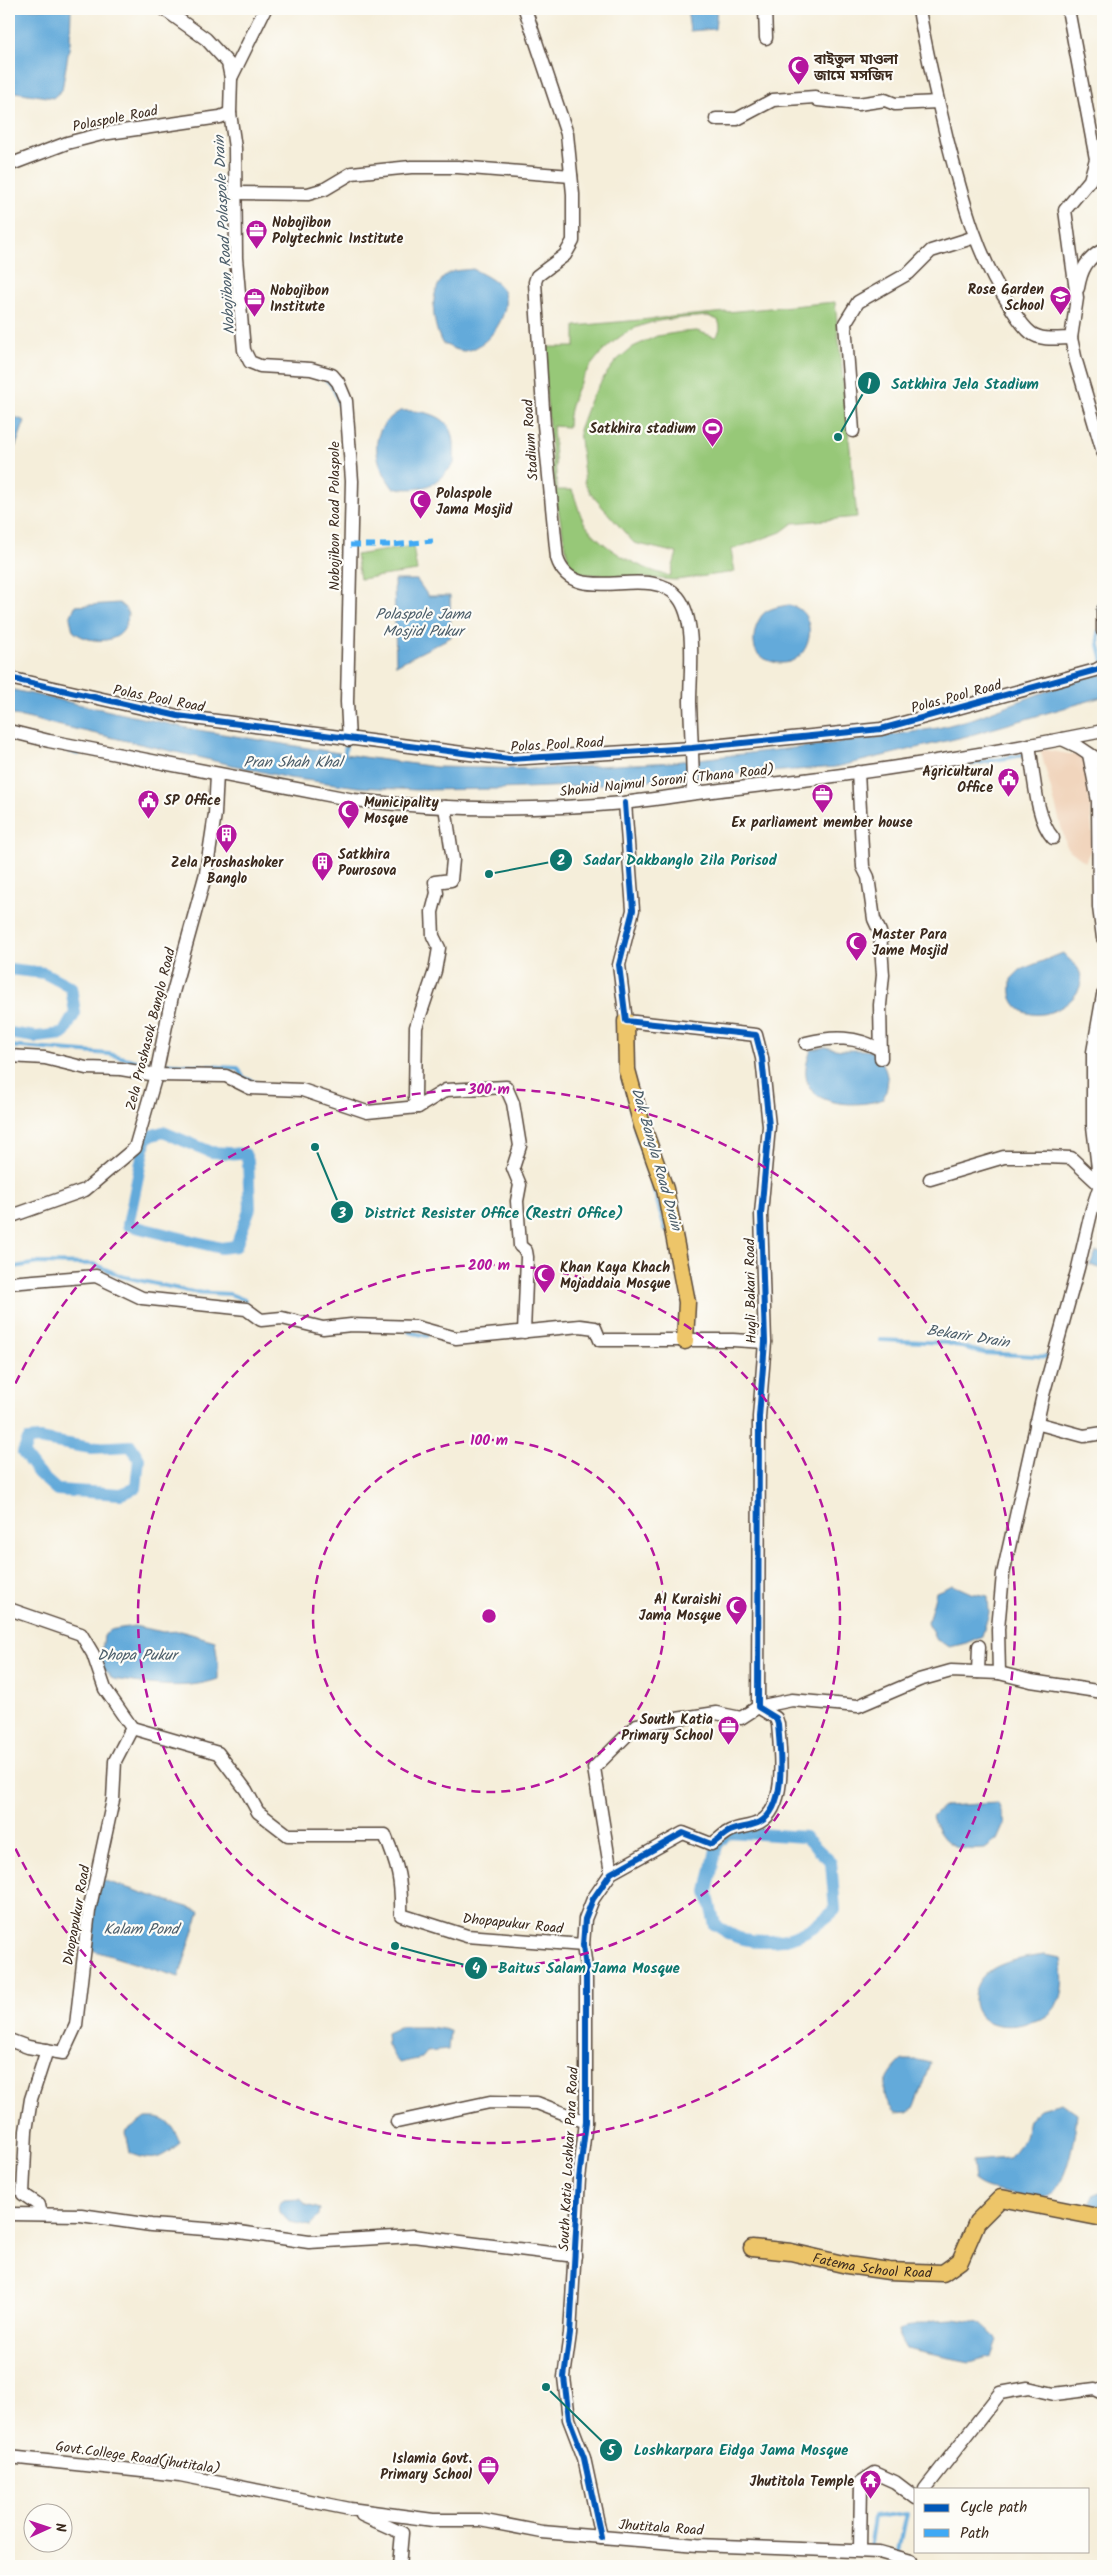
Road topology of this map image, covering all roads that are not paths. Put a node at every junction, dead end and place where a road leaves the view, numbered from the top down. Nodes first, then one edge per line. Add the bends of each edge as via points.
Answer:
1 (164, 9) edge
2 (265, 9) edge
3 (524, 9) edge
4 (765, 9) edge
5 (919, 9) edge
6 (1068, 9) edge
7 (766, 38) dead end
8 (231, 78) junction
9 (938, 102) junction
10 (230, 113) junction
11 (716, 120) dead end
12 (9, 165) edge
13 (571, 176) junction
14 (235, 193) junction
15 (975, 237) junction
16 (1103, 250) edge
17 (1077, 298) junction
18 (1071, 338) junction
19 (853, 431) dead end
20 (1103, 452) edge
21 (1103, 610) edge
22 (1103, 631) edge
23 (1103, 666) edge
24 (9, 678) edge
25 (9, 731) edge
26 (1103, 731) edge
27 (1062, 739) junction
28 (349, 740) junction
29 (1029, 745) junction
30 (692, 748) junction
31 (1089, 754) junction
32 (1103, 763) edge
33 (858, 772) junction
34 (217, 774) junction
35 (694, 793) junction
36 (625, 803) junction
37 (445, 807) junction
38 (1053, 838) dead end
39 (1103, 938) edge
40 (1103, 995) edge
41 (626, 1021) junction
42 (806, 1043) dead end
43 (9, 1056) edge
44 (156, 1076) junction
45 (418, 1108) junction
46 (930, 1178) dead end
47 (1100, 1185) junction
48 (9, 1217) edge
49 (9, 1283) edge
50 (524, 1332) junction
51 (685, 1341) junction
52 (764, 1342) junction
53 (1036, 1423) junction
54 (1103, 1433) edge
55 (9, 1609) edge
56 (979, 1646) dead end
57 (978, 1672) junction
58 (998, 1673) junction
59 (1103, 1692) edge
60 (758, 1708) junction
61 (132, 1728) junction
62 (612, 1873) junction
63 (583, 1945) junction
64 (9, 2040) edge
65 (48, 2050) junction
66 (397, 2122) dead end
67 (586, 2122) junction
68 (9, 2214) edge
69 (41, 2214) junction
70 (1103, 2218) edge
71 (752, 2248) dead end
72 (575, 2256) junction
73 (1103, 2393) edge
74 (9, 2457) edge
75 (926, 2488) edge
76 (914, 2496) edge
77 (350, 2509) junction
78 (600, 2537) junction
79 (860, 2552) junction
80 (910, 2561) dead end
81 (399, 2566) edge

1 - 8 street, Nobojibon Road Polaspole via 206,39 228,63
2 - 8 street
3 - 13 street, Stadium Road via 567,134
4 - 7 street
5 - 9 street
6 - 17 street via 1096,159 1090,180 1065,210
8 - 10 street, Nobojibon Road Polaspole
9 - 11 street via 895,104 885,100 858,104 815,98 773,100 737,119
9 - 15 street
10 - 12 street, Polaspole Road via 102,134 67,143
10 - 14 street, Nobojibon Road Polaspole via 235,148
13 - 14 street via 458,167 411,167 352,173 325,189 308,194
13 - 30 street, Stadium Road via 573,241 565,255 537,276 535,282 557,558 563,573 569,578 586,583 646,583 663,587 679,598 685,612 690,644
14 - 28 street, Nobojibon Road Polaspole via 236,258 244,350 250,362 332,375 346,401 352,481 347,692
15 - 18 street via 1004,297 1031,333 1039,338
15 - 19 street via 931,251 909,273 858,302 845,323
16 - 17 street via 1084,265
17 - 18 street
18 - 20 street
21 - 22 street
23 - 30 street, Polas Pool Road via 881,729
24 - 28 street, Polas Pool Road via 178,716
25 - 34 street, Shohid Najmul Soroni (Thana Road)
26 - 27 street, Shohid Najmul Soroni (Thana Road)
27 - 29 street, Shohid Najmul Soroni (Thana Road)
27 - 31 street
28 - 30 street, Polas Pool Road via 509,759
29 - 33 street, Shohid Najmul Soroni (Thana Road)
29 - 38 street via 1041,816 1046,831
30 - 35 street, Stadium Road
31 - 32 street
31 - 39 street via 1098,801 1099,907
33 - 35 street, Shohid Najmul Soroni (Thana Road)
33 - 42 street via 863,867 868,877 874,919 880,932 884,975 880,1005 881,1054 868,1043 847,1038
34 - 37 street, Shohid Najmul Soroni (Thana Road) via 354,800
34 - 44 street, Zela Proshasok Banglo Road via 206,873 172,996
35 - 36 street, Shohid Najmul Soroni (Thana Road)
36 - 37 street, Shohid Najmul Soroni (Thana Road) via 510,809
36 - 41 street via 633,910 619,965
37 - 45 street via 453,860 451,880 435,882 433,936 439,948 435,971 416,1027
40 - 47 street via 1092,1052 1093,1126
41 - 51 main road via 627,1070 665,1189 686,1294
41 - 52 street, Hugli Bakari Road via 756,1035 762,1058 769,1126 761,1214
43 - 44 street via 45,1058 86,1068 121,1069
44 - 45 street via 226,1076 250,1088 302,1090 367,1112
44 - 48 street, Zela Proshasok Banglo Road via 135,1148 85,1190
45 - 50 street via 446,1090 506,1087 509,1092 520,1146 513,1168 520,1185 517,1201 520,1246 527,1256
46 - 47 street via 1004,1156 1071,1158
47 - 53 street
49 - 50 street via 96,1276 142,1298 246,1309 261,1320 282,1318 323,1328 351,1325 416,1327 456,1338
50 - 51 street via 580,1326 595,1328 600,1340
51 - 52 street
52 - 60 street, Hugli Bakari Road via 759,1417
53 - 54 street via 1084,1436
53 - 58 street via 1003,1574
55 - 61 street via 82,1634 105,1689
56 - 57 street
57 - 58 street
57 - 60 street via 951,1671 919,1680 858,1706 792,1700
58 - 59 street
60 - 62 street via 741,1718 716,1713 637,1725 594,1768
60 - 62 street, South Katia Loshkar Para Road via 776,1718 782,1767 779,1791 761,1822 730,1831 711,1844 683,1833
61 - 63 street, Dhopapukur Road via 218,1753 258,1812 288,1835 385,1835 402,1885 401,1915 467,1936
61 - 65 street, Dhopapukur Road via 115,1761 113,1800 89,1911 76,2025 63,2053
62 - 63 street, South Katia Loshkar Para Road via 593,1899 586,1919
63 - 67 street, South Katia Loshkar Para Road via 586,1968
64 - 65 street, Dhopapukur Road
65 - 69 street via 31,2099 23,2156 23,2194 39,2205
66 - 67 street via 490,2102 537,2103
67 - 72 street, South Katia Loshkar Para Road
68 - 69 street
69 - 72 street via 81,2215 309,2242 413,2236
70 - 71 main road, Fatema School Road via 1001,2198 977,2222 960,2260 943,2273 889,2271 791,2252
72 - 78 street, South Katia Loshkar Para Road via 564,2377 569,2419 584,2458
73 - 75 street via 1095,2389 1054,2394 1028,2388 1000,2393
74 - 77 street, Govt.College Road(jhutitala) via 180,2475
76 - 79 street via 895,2482 875,2473 861,2482
77 - 78 street, Jhutitala Road via 433,2520 480,2520 542,2532
77 - 81 street via 402,2533
78 - 79 street, Jhutitala Road
79 - 80 street, Jhutitala Road via 879,2552

